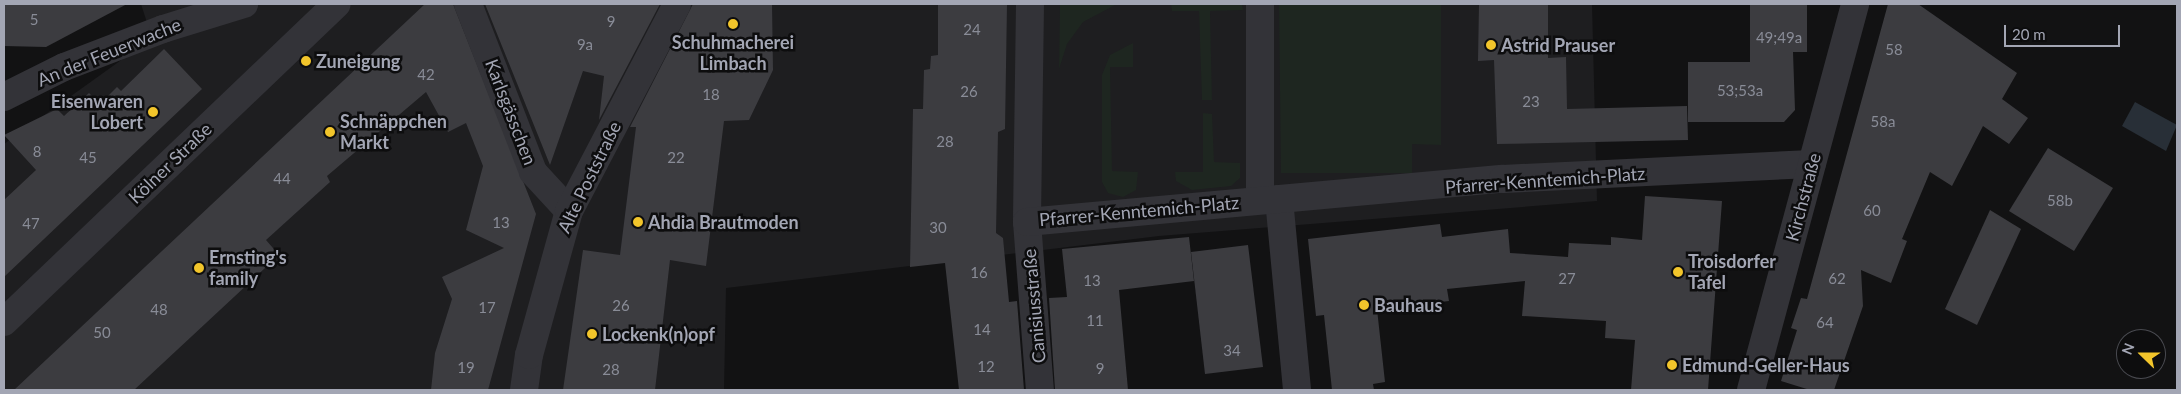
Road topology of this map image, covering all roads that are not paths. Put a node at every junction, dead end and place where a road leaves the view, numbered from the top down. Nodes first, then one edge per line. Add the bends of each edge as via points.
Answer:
1 (244, 4) edge
2 (468, 4) edge
3 (677, 4) edge
4 (1030, 4) edge
5 (1260, 4) edge
6 (1855, 4) edge
7 (322, 7) edge
8 (7, 95) edge
9 (1812, 164) junction
10 (1270, 200) junction
11 (569, 212) junction
12 (1027, 222) junction
13 (4, 322) edge
14 (524, 390) edge
15 (1040, 390) edge
16 (1297, 390) edge
17 (1751, 390) edge

1 - 8 street, An der Feuerwache via 163,28 64,67
2 - 11 street, Karlsgässchen via 532,172
3 - 11 street, Alte Poststraße
4 - 12 street, Pfarrer-Kenntemich-Platz
5 - 10 street, Pfarrer-Kenntemich-Platz
6 - 9 street, Kirchstraße
7 - 13 street, Kölner Straße
9 - 10 street, Pfarrer-Kenntemich-Platz via 1503,179
9 - 17 street, Kirchstraße
10 - 12 street, Pfarrer-Kenntemich-Platz
10 - 16 street, Pfarrer-Kenntemich-Platz
11 - 14 street, Alte Poststraße
12 - 15 street, Canisiusstraße

